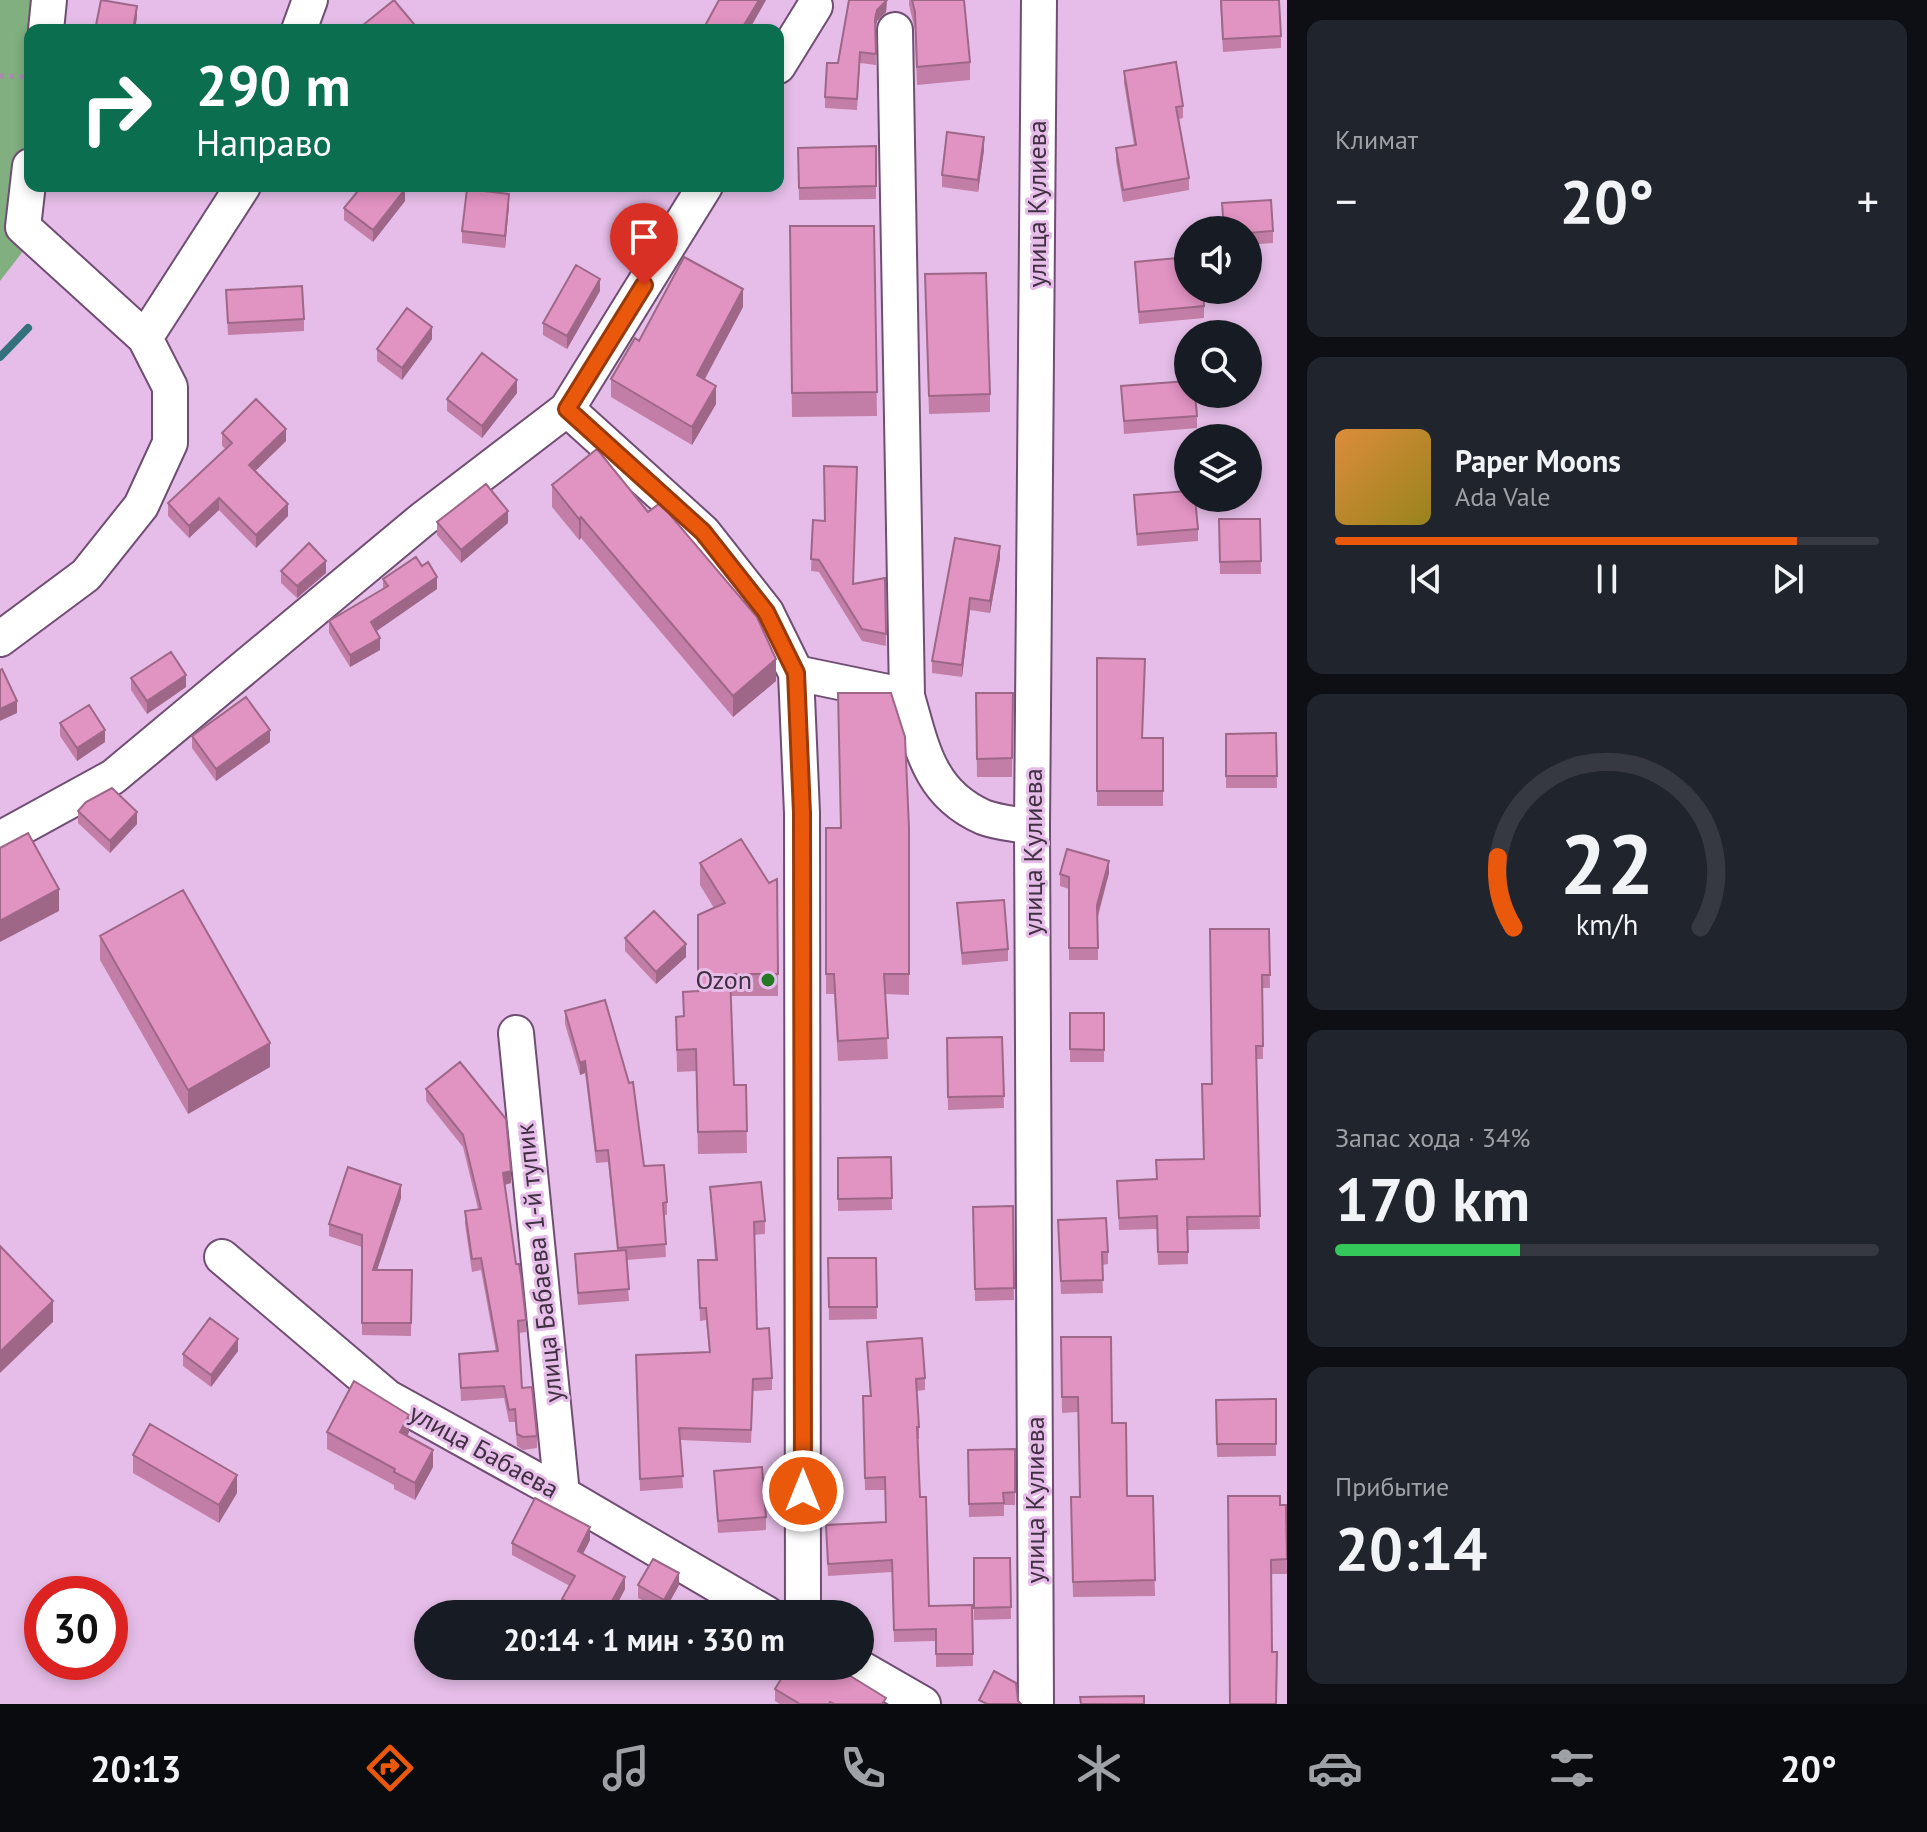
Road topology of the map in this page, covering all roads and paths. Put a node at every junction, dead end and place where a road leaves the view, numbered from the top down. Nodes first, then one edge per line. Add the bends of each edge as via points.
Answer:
1 (49, 0) edge
2 (310, 0) edge
3 (1039, 0) edge
4 (815, 6) dead end
5 (47, 24) edge
6 (301, 24) edge
7 (895, 30) dead end
8 (784, 56) edge
9 (0, 76) edge
10 (24, 77) edge
11 (27, 192) edge
12 (239, 192) edge
13 (701, 192) edge
14 (145, 338) junction
15 (567, 409) junction
16 (0, 639) edge
17 (796, 673) junction
18 (907, 696) junction
19 (1032, 827) junction
20 (0, 839) edge
21 (516, 1033) dead end
22 (222, 1257) dead end
23 (562, 1494) junction
24 (743, 1600) edge
25 (803, 1600) edge
26 (874, 1676) edge
27 (923, 1704) edge
28 (1036, 1704) edge

1 - 5 street
2 - 6 street
3 - 19 street, улица Кулиева
4 - 8 street
7 - 18 street
9 - 10 path
11 - 14 street via 23,227
12 - 14 street
13 - 15 street
14 - 16 street via 170,387 170,443 141,506 86,575
15 - 17 street via 703,532 766,612
15 - 20 street via 423,519 113,777
17 - 18 street
17 - 25 street via 802,813
18 - 19 street via 925,760 948,797 985,818
19 - 28 street, улица Кулиева
21 - 23 street, улица Бабаева 1-й тупик
22 - 23 street, улица Бабаева via 387,1397
23 - 24 street, улица Бабаева
26 - 27 street

